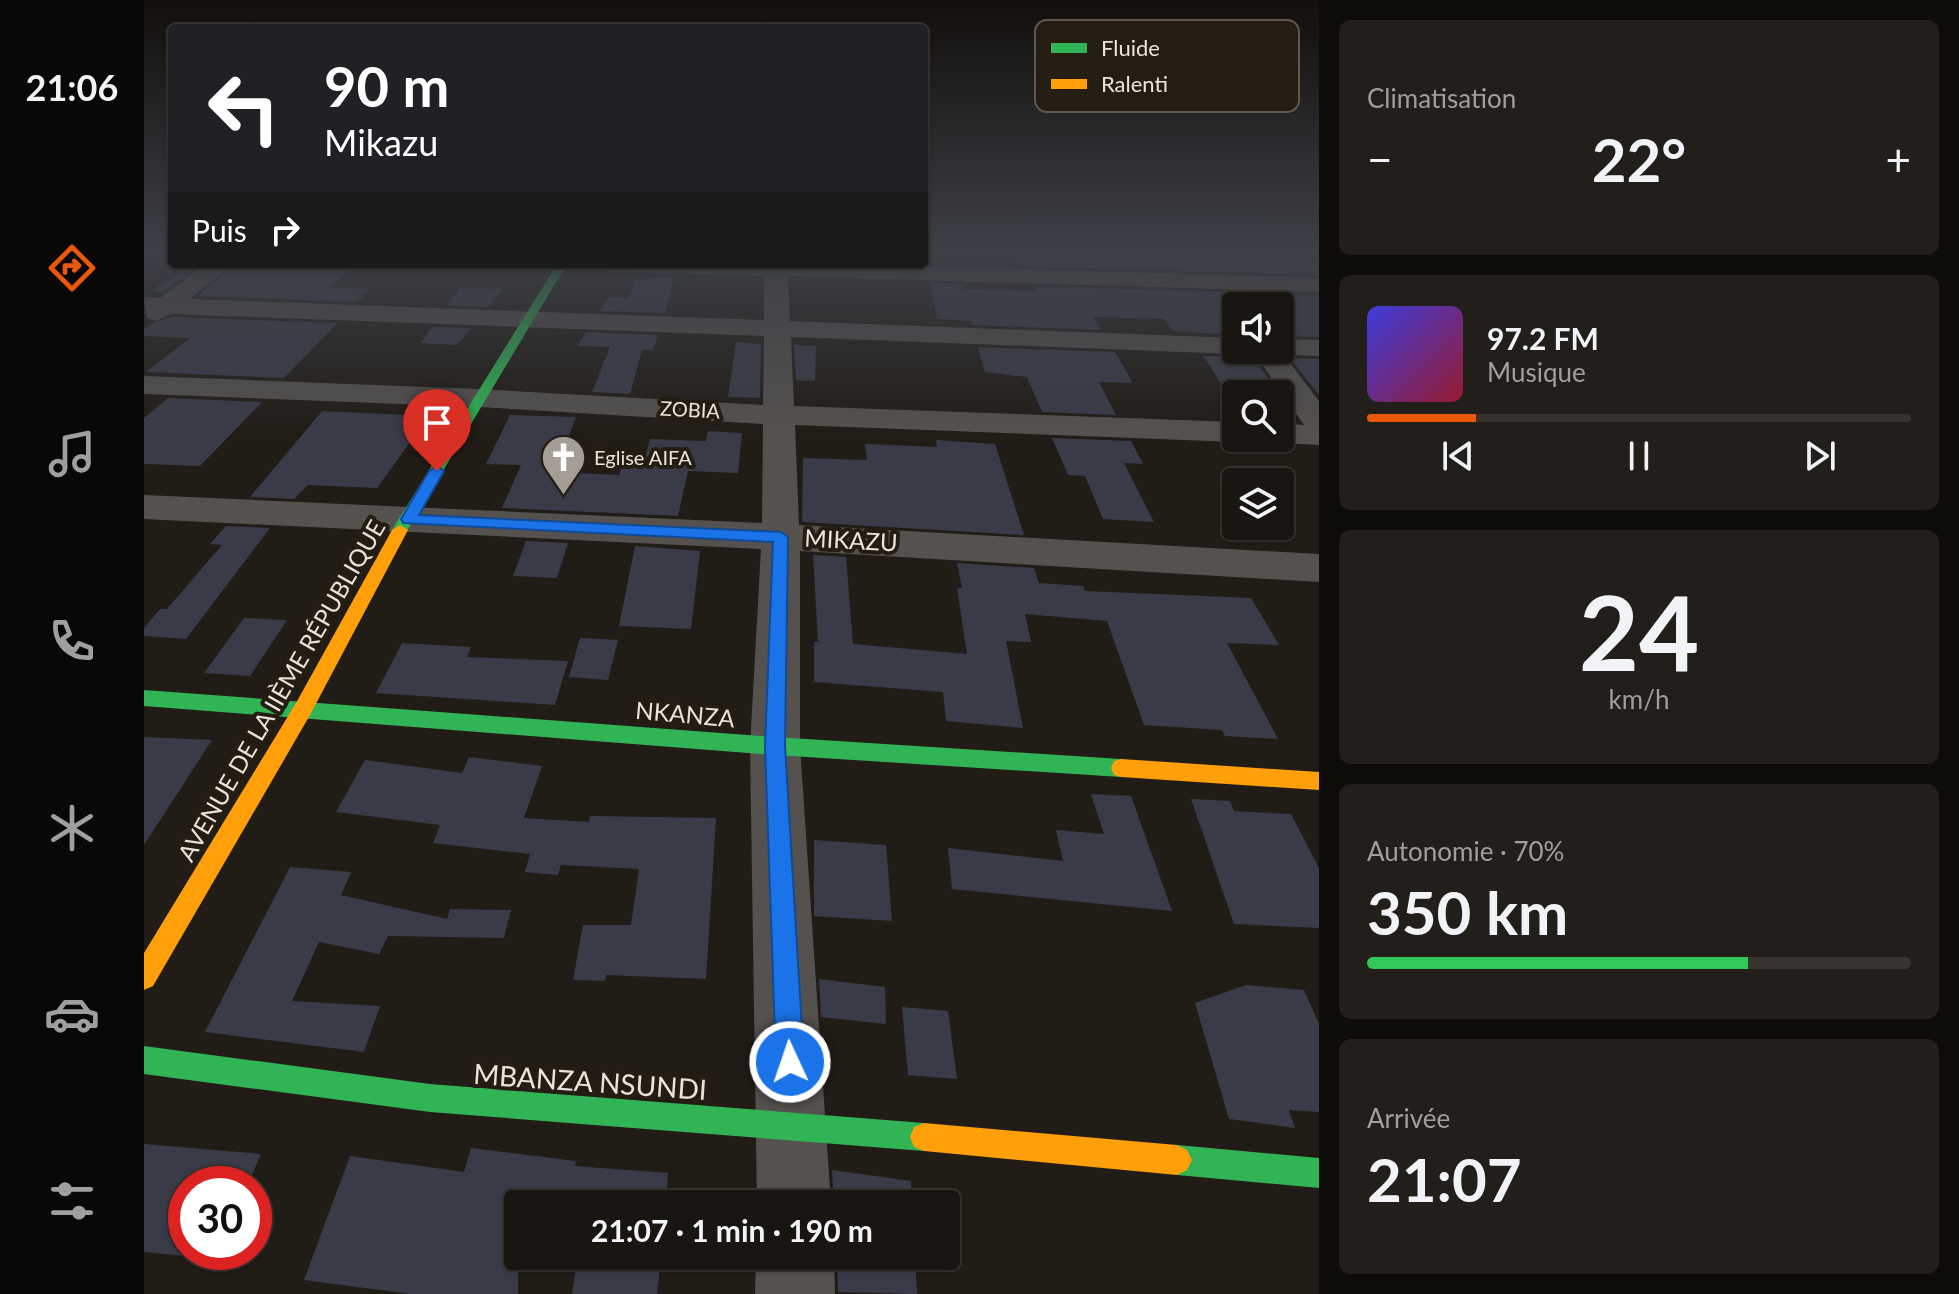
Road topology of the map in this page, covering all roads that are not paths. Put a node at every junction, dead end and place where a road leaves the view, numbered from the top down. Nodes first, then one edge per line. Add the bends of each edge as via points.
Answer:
1 (339, 312) edge
2 (533, 312) edge
3 (776, 312) edge
4 (529, 319) junction
5 (776, 328) junction
6 (1222, 345) edge
7 (1294, 347) edge
8 (1319, 348) edge
9 (1276, 364) edge
10 (144, 385) edge
11 (479, 398) junction
12 (777, 415) junction
13 (1319, 423) edge
14 (1222, 431) edge
15 (1294, 434) edge
16 (1319, 435) edge
17 (144, 507) edge
18 (409, 519) junction
19 (781, 537) junction
20 (1319, 568) edge
21 (144, 698) edge
22 (303, 709) junction
23 (775, 746) junction
24 (1319, 781) edge
25 (144, 977) edge
26 (144, 1060) edge
27 (793, 1125) junction
28 (1319, 1173) edge
29 (794, 1190) edge
30 (795, 1270) edge
31 (795, 1294) edge

1 - 4 street
2 - 4 street, AVENUE DE LA IIÈME RÉPUBLIQUE
3 - 5 street
4 - 5 street
4 - 11 street, AVENUE DE LA IIÈME RÉPUBLIQUE
5 - 6 street
5 - 12 street
7 - 8 street
9 - 13 street
10 - 11 street, ZOBIA
11 - 12 street, ZOBIA
11 - 18 street, AVENUE DE LA IIÈME RÉPUBLIQUE
12 - 14 street, ZOBIA
12 - 19 street
15 - 16 street
17 - 18 street, MIKAZU
18 - 19 street, MIKAZU
18 - 22 street, AVENUE DE LA IIÈME RÉPUBLIQUE via 377,568
19 - 20 street, MIKAZU
19 - 23 street
21 - 22 street, NKANZA
22 - 23 street, NKANZA
22 - 25 street, AVENUE DE LA IIÈME RÉPUBLIQUE
23 - 24 street, NKANZA
23 - 27 street
26 - 27 street, MBANZA NSUNDI via 430,1098
27 - 28 street, MBANZA NSUNDI
27 - 29 street
30 - 31 street

